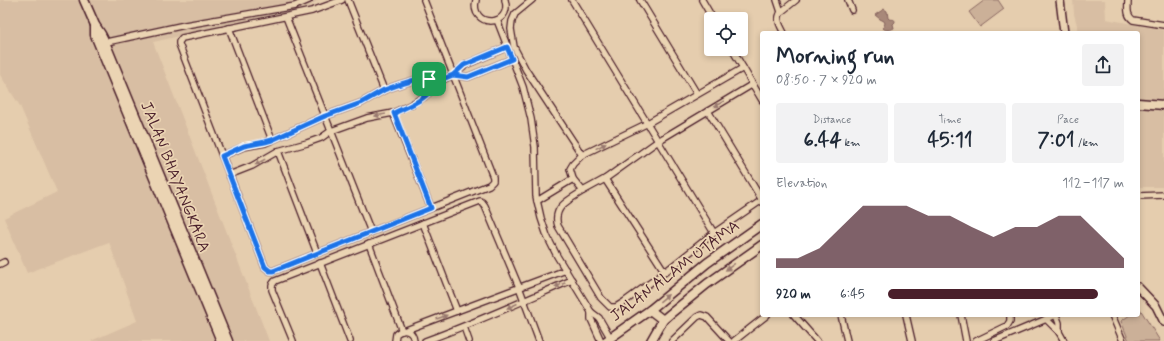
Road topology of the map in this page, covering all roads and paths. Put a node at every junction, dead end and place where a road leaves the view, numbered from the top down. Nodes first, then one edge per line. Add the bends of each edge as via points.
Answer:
1 (84, 0) edge
2 (309, 0) edge
3 (342, 0) edge
4 (348, 0) edge
5 (424, 0) edge
6 (476, 0) edge
7 (505, 0) edge
8 (532, 0) edge
9 (572, 0) edge
10 (640, 0) edge
11 (702, 0) edge
12 (777, 0) edge
13 (796, 0) edge
14 (848, 0) edge
15 (1060, 0) edge
16 (1128, 0) edge
17 (852, 10) dead end
18 (709, 12) edge
19 (781, 12) junction
20 (286, 17) junction
21 (496, 20) junction
22 (1164, 25) edge
23 (229, 28) junction
24 (783, 31) edge
25 (1064, 31) edge
26 (102, 43) junction
27 (507, 47) junction
28 (736, 56) edge
29 (512, 59) junction
30 (743, 68) junction
31 (453, 75) junction
32 (435, 82) junction
33 (753, 84) junction
34 (384, 90) junction
35 (697, 94) junction
36 (760, 96) edge
37 (1140, 103) edge
38 (1164, 105) edge
39 (708, 111) junction
40 (394, 113) junction
41 (325, 116) junction
42 (646, 124) junction
43 (331, 132) junction
44 (272, 140) junction
45 (658, 141) junction
46 (278, 151) junction
47 (582, 155) junction
48 (222, 156) junction
49 (229, 175) junction
50 (573, 179) junction
51 (605, 179) junction
52 (583, 191) junction
53 (1164, 195) edge
54 (1140, 196) edge
55 (760, 197) edge
56 (537, 201) junction
57 (760, 201) edge
58 (431, 208) junction
59 (423, 223) junction
60 (760, 225) edge
61 (371, 232) junction
62 (714, 233) junction
63 (370, 244) junction
64 (760, 246) edge
65 (317, 253) junction
66 (320, 263) junction
67 (566, 270) junction
68 (665, 272) junction
69 (572, 280) junction
70 (520, 287) junction
71 (1140, 289) edge
72 (524, 300) junction
73 (650, 310) junction
74 (457, 311) junction
75 (592, 312) junction
76 (764, 317) edge
77 (796, 317) edge
78 (841, 317) edge
79 (906, 317) edge
80 (961, 317) edge
81 (1010, 317) edge
82 (1051, 317) edge
83 (1056, 317) edge
84 (1113, 317) edge
85 (1046, 319) junction
86 (663, 320) junction
87 (1164, 322) edge
88 (464, 327) junction
89 (404, 330) junction
90 (1059, 332) junction
91 (608, 339) edge
92 (221, 341) edge
93 (228, 341) edge
94 (293, 341) edge
95 (350, 341) edge
96 (395, 341) edge
97 (414, 341) edge
98 (425, 341) edge
99 (469, 341) edge
100 (539, 341) edge
101 (601, 341) edge
102 (652, 341) edge
103 (672, 341) edge
104 (729, 341) edge
105 (734, 341) edge
106 (817, 341) edge
107 (847, 341) edge
108 (912, 341) edge
109 (966, 341) edge
110 (976, 341) edge
111 (996, 341) edge
112 (1064, 341) edge
113 (1123, 341) edge

1 - 26 main road, JALAN BHAYANGKARA via 95,25 95,35
2 - 26 street via 295,6 185,25
3 - 20 street
4 - 34 street
5 - 31 street
6 - 21 street via 475,10 481,18 491,22
7 - 21 street via 504,14
8 - 47 street via 515,14 512,21 514,47 526,70
9 - 42 street
10 - 35 street
11 - 18 street
12 - 19 street
13 - 19 street
14 - 17 street
15 - 25 street
16 - 22 street via 1128,14 1133,20
19 - 24 street via 778,18
20 - 23 street
20 - 41 street
21 - 27 street
23 - 44 street
23 - 48 street via 182,38 179,42
26 - 92 main road, JALAN BHAYANGKARA
26 - 93 main road, JALAN BHAYANGKARA
27 - 29 street
27 - 31 street via 464,65
28 - 30 street
29 - 31 street via 468,77
29 - 56 street via 523,87 531,119
30 - 33 street
30 - 35 street
31 - 32 street
31 - 58 street via 493,182
32 - 34 street via 418,79
32 - 40 street via 434,88 424,97
33 - 36 street
33 -> 39 street
34 - 41 street via 361,103
35 - 42 street
37 - 38 main road
39 - 45 street
39 - 55 street
40 -> 43 street via 367,118
40 - 58 street
41 - 43 street
41 - 44 street
42 - 45 street
47 -> 42 street
43 - 46 street via 322,138
43 - 61 street
44 - 48 street via 244,146
45 - 51 street
45 - 62 street
46 -> 49 street via 252,166
46 - 65 street
47 - 50 street via 570,169
48 - 49 street
49 - 65 street via 265,267 273,271
50 - 52 street
50 - 56 street
51 - 52 street
51 - 68 street
52 - 68 street via 560,207 556,220 601,298 610,307 616,307 624,302
53 - 54 street
56 - 67 street via 547,236
57 - 62 street
58 - 61 street
59 - 63 street
59 - 70 street via 480,201 484,204
59 - 74 street
73 -> 60 main road, JALAN ALAM UTAMA via 707,262
61 - 65 street
62 - 68 street
63 - 66 street
63 - 89 street
64 -> 86 main road, JALAN ALAM UTAMA via 691,296
66 - 94 street via 275,281 272,285
66 - 95 street
67 - 69 street
67 - 70 street
69 -> 72 street
69 - 75 street
70 - 72 street
70 - 74 street
71 - 87 street via 1156,306
72 -> 88 street
72 - 100 street
73 - 86 main road
73 - 91 main road, JALAN ALAM UTAMA
89 -> 74 street
75 - 91 street via 599,318
75 - 101 street via 591,319
76 - 105 street
77 - 106 street
78 - 107 street
79 - 108 street
80 - 109 street
81 - 110 street via 1007,326
82 - 85 street
83 - 90 street
84 - 113 street
85 - 90 street
85 - 111 street
86 - 102 main road, JALAN ALAM UTAMA
88 - 98 street
88 - 99 street
89 - 96 street via 396,334
89 - 97 street via 412,333
90 - 112 street
103 - 104 street via 701,315 707,317

